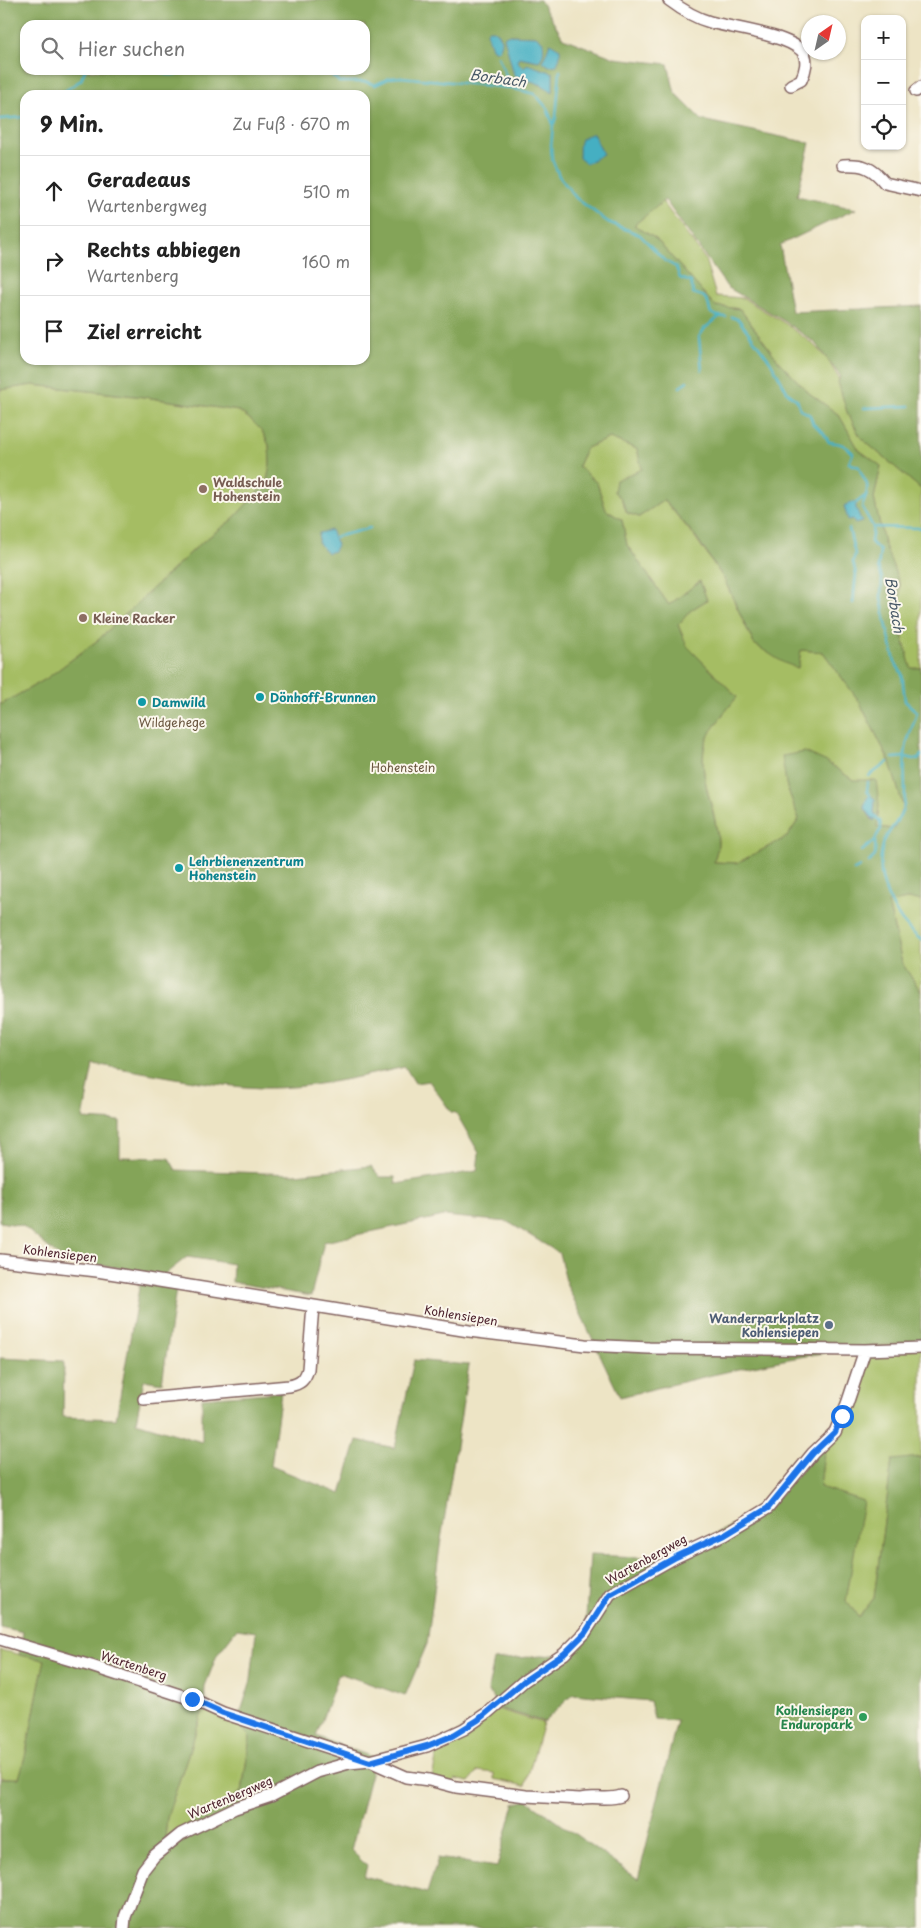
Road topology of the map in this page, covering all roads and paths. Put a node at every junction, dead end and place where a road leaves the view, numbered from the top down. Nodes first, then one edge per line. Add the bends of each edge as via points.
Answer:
1 (669, 0) edge
2 (791, 85) dead end
3 (843, 165) dead end
4 (921, 190) edge
5 (0, 1260) edge
6 (313, 1306) junction
7 (921, 1348) edge
8 (865, 1350) junction
9 (144, 1400) dead end
10 (0, 1639) edge
11 (370, 1762) junction
12 (621, 1796) dead end
13 (124, 1928) edge

1 - 2 street via 700,19 761,33 798,48 805,55 805,71 801,80
3 - 4 street via 858,164 869,168 885,183
5 - 6 street, Kohlensiepen
6 - 8 street, Kohlensiepen via 469,1331 585,1345
6 - 9 street via 308,1369 300,1384
7 - 8 street, Kohlensiepen
8 - 11 street, Wartenbergweg via 835,1432 813,1453 768,1508 610,1594 585,1633 564,1654 464,1729 427,1746
10 - 11 street, Wartenberg via 192,1699 223,1713
11 - 12 street, Wartenbergweg via 406,1777 456,1787 580,1799
11 - 13 street, Wartenbergweg via 348,1763 317,1772 271,1796 234,1808 181,1834 154,1856 143,1870

